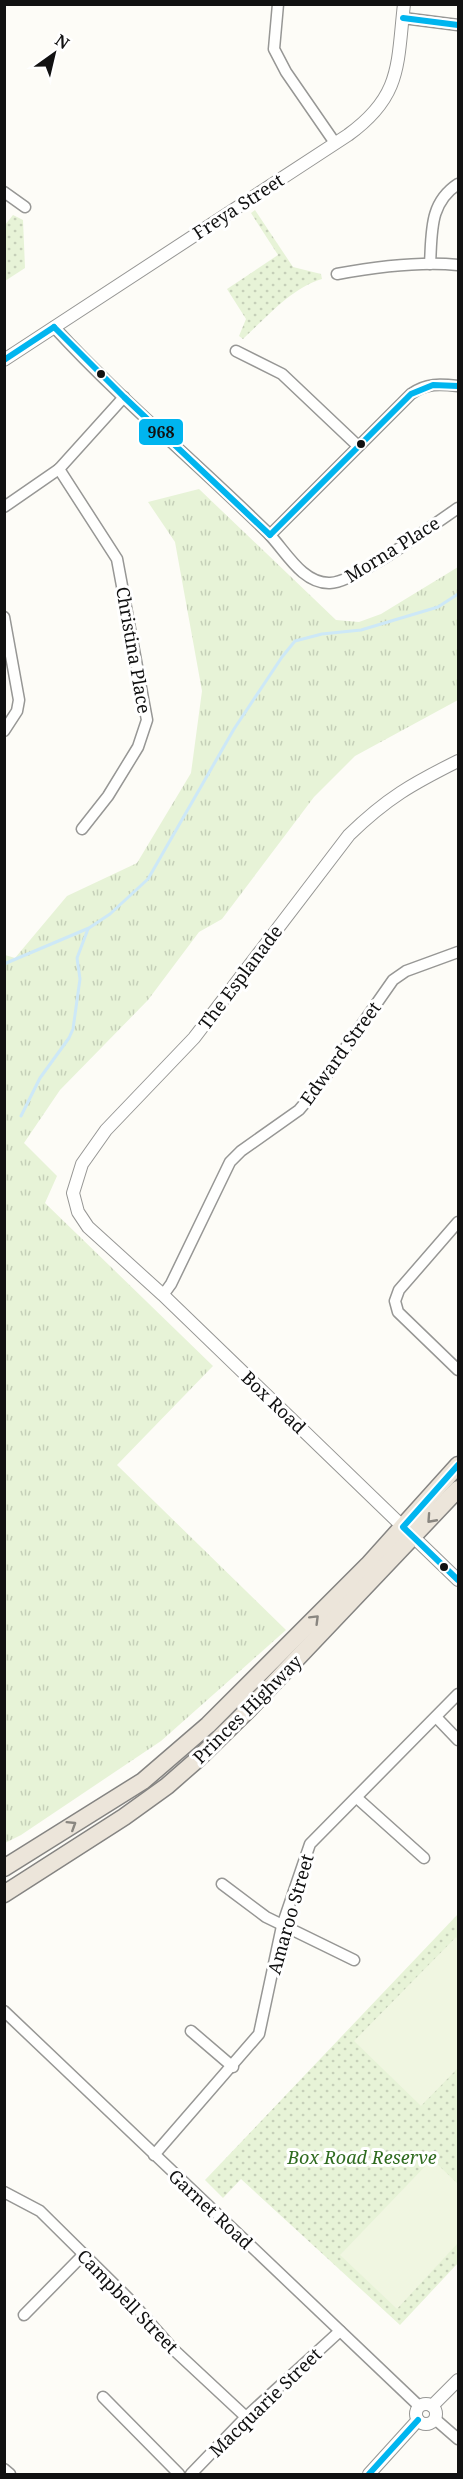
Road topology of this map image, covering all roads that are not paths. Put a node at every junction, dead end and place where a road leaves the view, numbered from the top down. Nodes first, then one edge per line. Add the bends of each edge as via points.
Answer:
1 (278, 4) edge
2 (404, 4) edge
3 (403, 18) junction
4 (459, 25) edge
5 (335, 143) junction
6 (459, 184) edge
7 (4, 192) edge
8 (25, 207) dead end
9 (430, 264) junction
10 (459, 265) edge
11 (337, 274) dead end
12 (54, 327) junction
13 (236, 351) dead end
14 (4, 360) edge
15 (459, 386) edge
16 (124, 397) junction
17 (358, 446) junction
18 (60, 469) junction
19 (4, 507) edge
20 (459, 507) edge
21 (270, 535) junction
22 (4, 617) edge
23 (4, 731) edge
24 (459, 761) edge
25 (82, 829) dead end
26 (459, 952) edge
27 (459, 1222) edge
28 (88, 1227) joint
29 (163, 1295) junction
30 (459, 1370) edge
31 (459, 1465) edge
32 (459, 1489) edge
33 (408, 1532) junction
34 (459, 1580) edge
35 (459, 1694) edge
36 (436, 1717) junction
37 (459, 1740) edge
38 (357, 1798) junction
39 (40, 1845) junction
40 (4, 1856) edge
41 (424, 1858) dead end
42 (4, 1868) edge
43 (222, 1884) dead end
44 (4, 1894) edge
45 (282, 1926) junction
46 (354, 1960) dead end
47 (4, 2011) edge
48 (191, 2031) dead end
49 (233, 2067) junction
50 (154, 2155) junction
51 (4, 2192) edge
52 (84, 2254) junction
53 (24, 2315) dead end
54 (339, 2331) junction
55 (459, 2380) edge
56 (102, 2397) dead end
57 (419, 2406) junction
58 (432, 2406) junction
59 (246, 2416) junction
60 (435, 2419) junction
61 (418, 2420) junction
62 (459, 2439) edge
63 (4, 2469) edge
64 (10, 2475) edge
65 (179, 2475) edge
66 (190, 2475) edge
67 (369, 2475) edge

1 - 5 street via 274,49
2 - 3 street, Freya Street
3 - 4 street
3 - 5 street, Freya Street via 390,91 368,119
5 - 12 street, Freya Street
6 - 9 street via 443,197 434,213
7 - 8 street
9 - 10 street
9 - 11 street
12 - 14 street, Freya Street
12 - 16 street, Morna Place
13 - 17 street via 282,374
15 - 17 street via 432,384 417,389
16 - 18 street
16 - 21 street, Morna Place
17 - 21 street
18 - 19 street
18 - 25 street, Christina Place via 117,559 147,720 138,747
20 - 21 street, Morna Place via 359,573 336,583 307,576
22 - 23 street via 19,700
24 - 28 street, The Esplanade via 397,793 349,835 194,1038 106,1130 82,1164 74,1184 75,1203
26 - 29 street, Edward Street via 406,971 393,980 305,1103 230,1162
27 - 30 street via 399,1290 395,1301 398,1312
28 - 29 street, Box Road
29 - 33 street, Box Road
31 - 33 highway, Princes Highway
32 -> 33 highway, Princes Highway
33 - 34 street, Box Road
39 -> 33 highway, Princes Highway via 143,1781 208,1725 368,1565
33 - 44 highway, Princes Highway via 250,1708 175,1779
35 - 36 street, Amaroo Street
36 - 37 street
36 - 38 street, Amaroo Street
38 - 41 street
38 - 45 street, Amaroo Street via 310,1844
39 - 40 highway via 20,1847
39 - 42 highway, Princes Highway
43 - 45 street
45 - 46 street
45 - 49 street, Amaroo Street via 260,2034
47 - 50 street, Garnet Road
48 - 49 street
49 - 50 street, Amaroo Street
50 - 54 street, Garnet Road
51 - 52 street, Campbell Street via 40,2211
52 - 53 street
52 - 59 street, Campbell Street via 172,2349
54 - 57 street, Garnet Road
54 - 59 street, Macquarie Street
55 - 58 street
56 - 65 street
57 - 58 street
57 - 61 street
58 - 60 street
59 - 66 street, Macquarie Street
60 - 61 street via 427,2424
60 - 62 street
61 - 67 street
63 - 64 street

